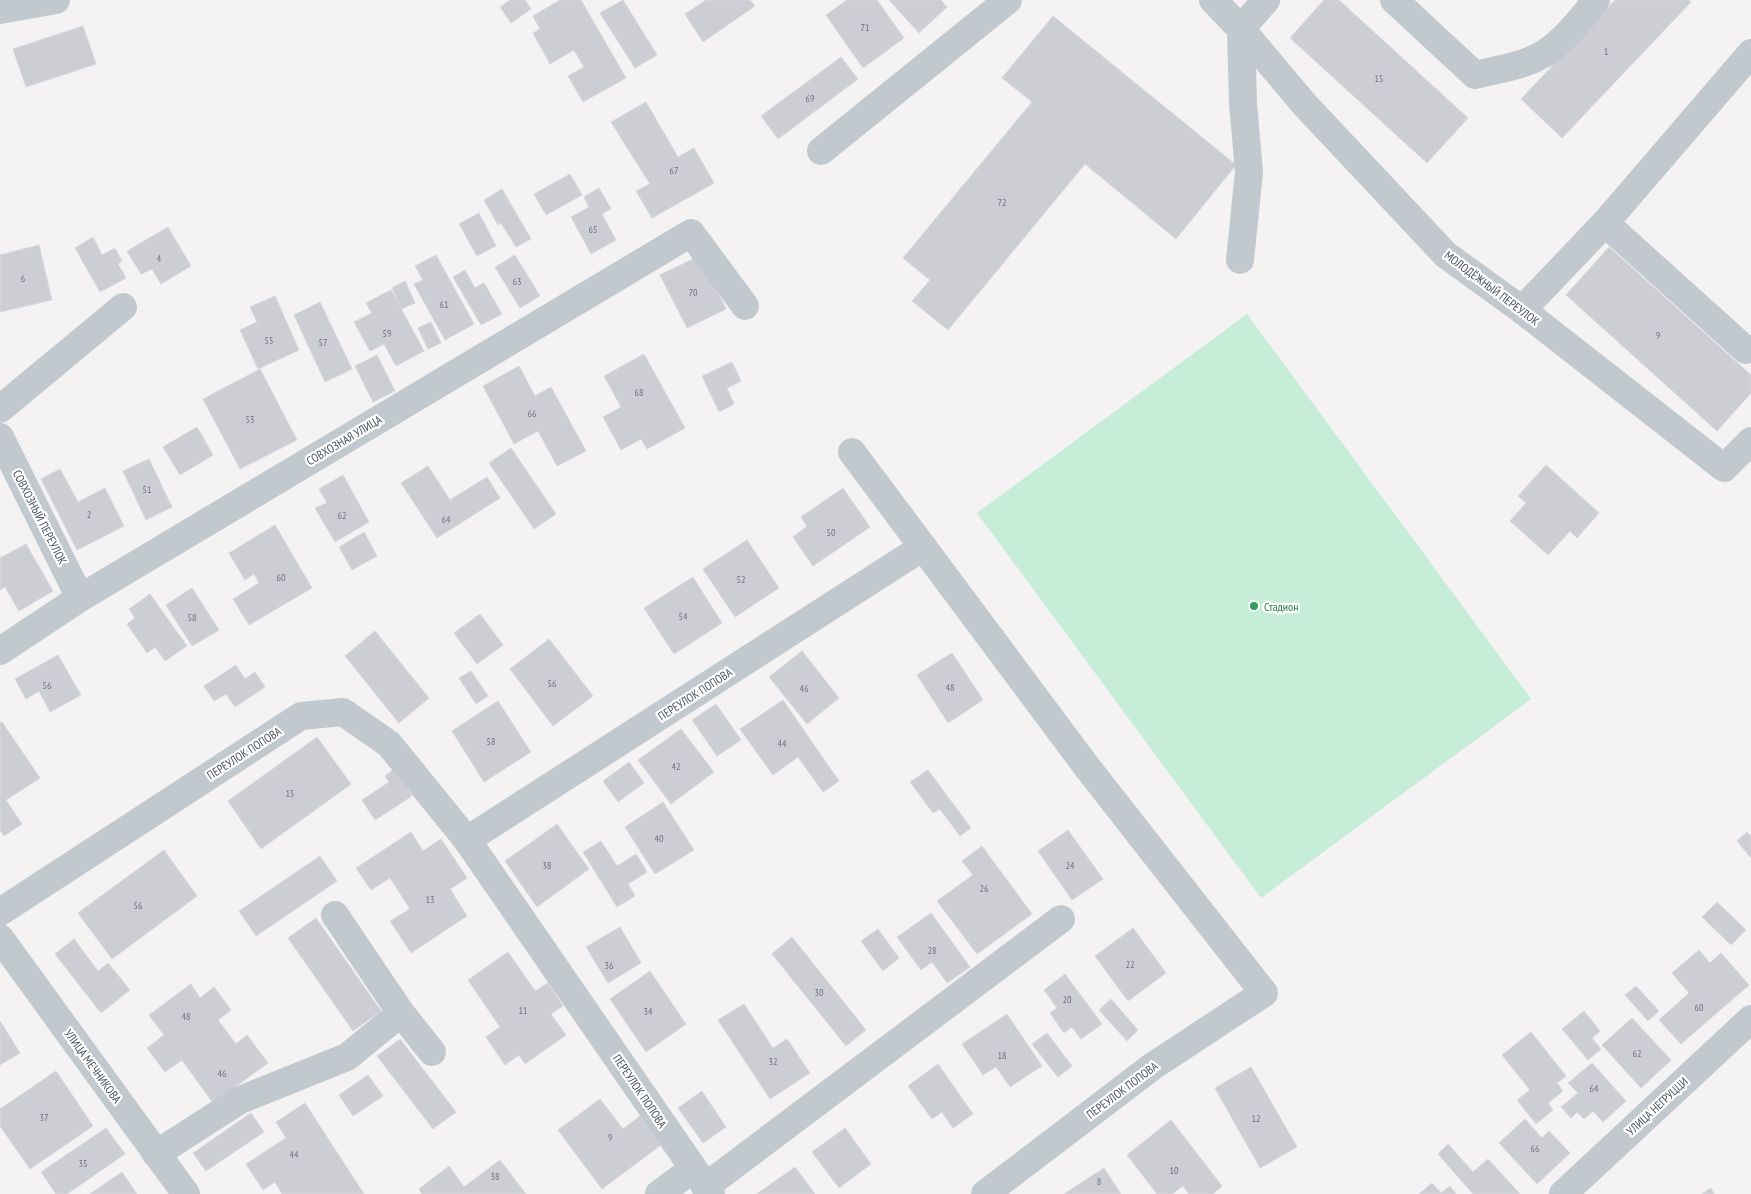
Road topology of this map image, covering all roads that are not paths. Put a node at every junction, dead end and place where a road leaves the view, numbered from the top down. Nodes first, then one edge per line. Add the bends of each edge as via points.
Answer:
1 (56, 0) edge
2 (1008, 0) edge
3 (1213, 0) edge
4 (1266, 0) edge
5 (1394, 0) edge
6 (1596, 0) edge
7 (0, 10) edge
8 (1241, 29) junction
9 (1751, 53) edge
10 (821, 151) dead end
11 (1605, 223) junction
12 (1240, 260) dead end
13 (745, 306) dead end
14 (123, 307) dead end
15 (1522, 310) junction
16 (1746, 350) dead end
17 (0, 408) edge
18 (0, 437) edge
19 (1751, 441) edge
20 (852, 452) dead end
21 (922, 547) junction
22 (80, 598) junction
23 (0, 651) edge
24 (467, 840) junction
25 (0, 912) edge
26 (335, 915) dead end
27 (1061, 919) dead end
28 (0, 938) edge
29 (401, 1013) junction
30 (1751, 1019) edge
31 (432, 1052) dead end
32 (156, 1154) junction
33 (703, 1183) edge
34 (186, 1194) edge
35 (659, 1194) edge
36 (985, 1194) edge
37 (1563, 1194) edge

1 - 7 street
2 - 10 street
3 - 8 street
4 - 8 street
5 - 6 street via 1475,75 1523,63 1546,53 1579,23
8 - 12 street via 1249,172
8 - 15 street, МОЛОДЁЖНЫЙ ПЕРЕУЛОК via 1305,105 1446,255
9 - 11 street
11 - 15 street
11 - 16 street
13 - 22 street, СОВХОЗНАЯ УЛИЦА via 691,233
14 - 17 street
15 - 19 street, МОЛОДЁЖНЫЙ ПЕРЕУЛОК via 1724,468
18 - 22 street, СОВХОЗНЫЙ ПЕРЕУЛОК
20 - 21 street
21 - 24 street, ПЕРЕУЛОК ПОПОВА
21 - 36 street, ПЕРЕУЛОК ПОПОВА via 1087,767 1264,993 1153,1066
22 - 23 street, СОВХОЗНАЯ УЛИЦА
24 - 25 street, ПЕРЕУЛОК ПОПОВА via 389,744 343,712 301,716
24 - 33 street, ПЕРЕУЛОК ПОПОВА
26 - 29 street
27 - 33 street
28 - 32 street, УЛИЦА МЕЧНИКОВА
29 - 31 street
29 - 32 street via 347,1058 240,1100
30 - 37 street, УЛИЦА НЕГРУЦЦИ
32 - 34 street, УЛИЦА МЕЧНИКОВА
33 - 35 street

